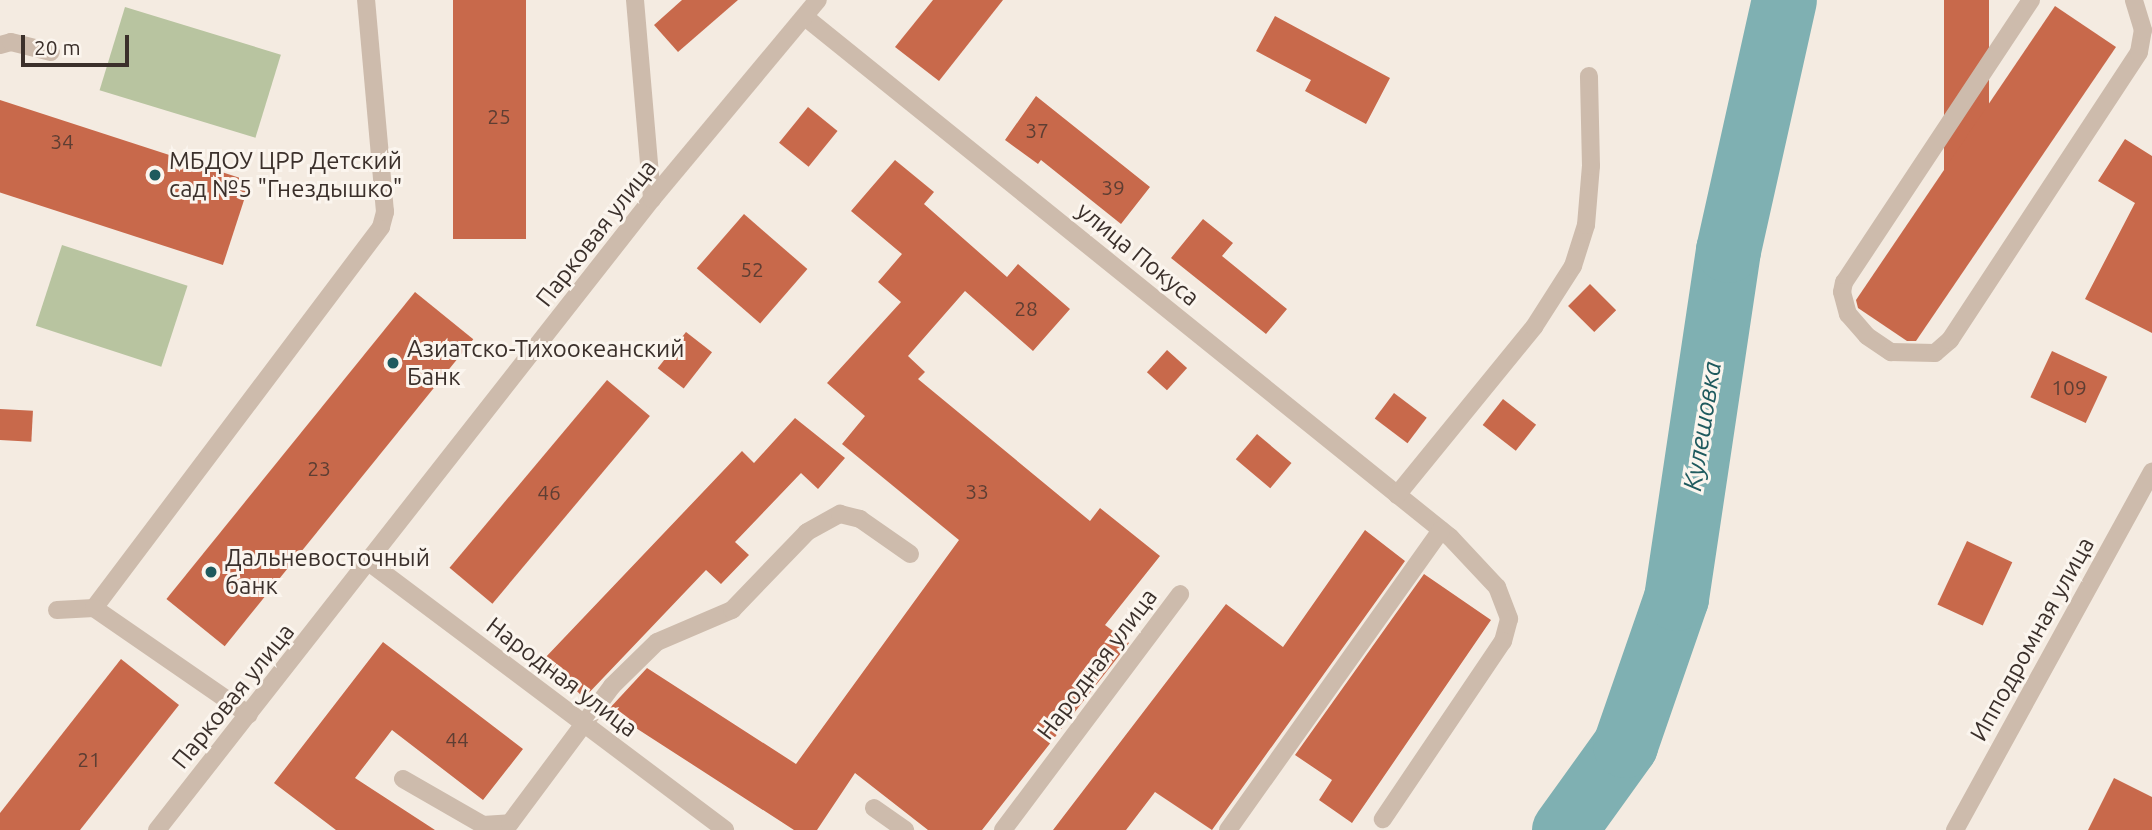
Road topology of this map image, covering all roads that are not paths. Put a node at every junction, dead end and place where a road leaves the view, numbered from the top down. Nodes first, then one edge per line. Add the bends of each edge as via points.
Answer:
1 (366, 0) edge
2 (635, 0) edge
3 (818, 0) edge
4 (2031, 0) edge
5 (2134, 0) edge
6 (805, 17) junction
7 (0, 45) edge
8 (51, 52) dead end
9 (1589, 76) dead end
10 (652, 199) junction
11 (2152, 471) edge
12 (1397, 495) junction
13 (1441, 530) junction
14 (910, 554) dead end
15 (370, 563) junction
16 (1180, 594) dead end
17 (94, 608) junction
18 (57, 610) dead end
19 (249, 715) junction
20 (582, 723) junction
21 (403, 779) dead end
22 (874, 808) dead end
23 (1383, 819) dead end
24 (1961, 828) edge
25 (157, 830) edge
26 (724, 830) edge
27 (905, 830) edge
28 (1003, 830) edge
29 (1228, 830) edge

1 - 17 street via 385,212 382,226
2 - 10 street
3 - 6 street, Парковая улица
4 - 5 street via 1844,282 1848,314 1867,336 1891,352 1935,353 1950,341 2139,52 2143,30
6 - 10 street, Парковая улица
6 - 12 street, улица Покуса
7 - 8 street via 11,42
9 - 12 street via 1591,166 1586,225 1573,266 1534,327
10 - 15 street, Парковая улица
11 - 24 street, Ипподромная улица
12 - 13 street, улица Покуса
13 - 23 street, улица Покуса via 1497,587 1509,619 1503,641
13 - 29 street
14 - 20 street via 860,519 840,514 825,520 807,532 732,610 699,628 657,642
15 - 19 street, Парковая улица
15 - 20 street, Народная улица
16 - 28 street, Народная улица
17 - 18 street
17 - 19 street
19 - 25 street, Парковая улица
20 - 21 street via 510,823 483,825
20 - 26 street, Народная улица
22 - 27 street

